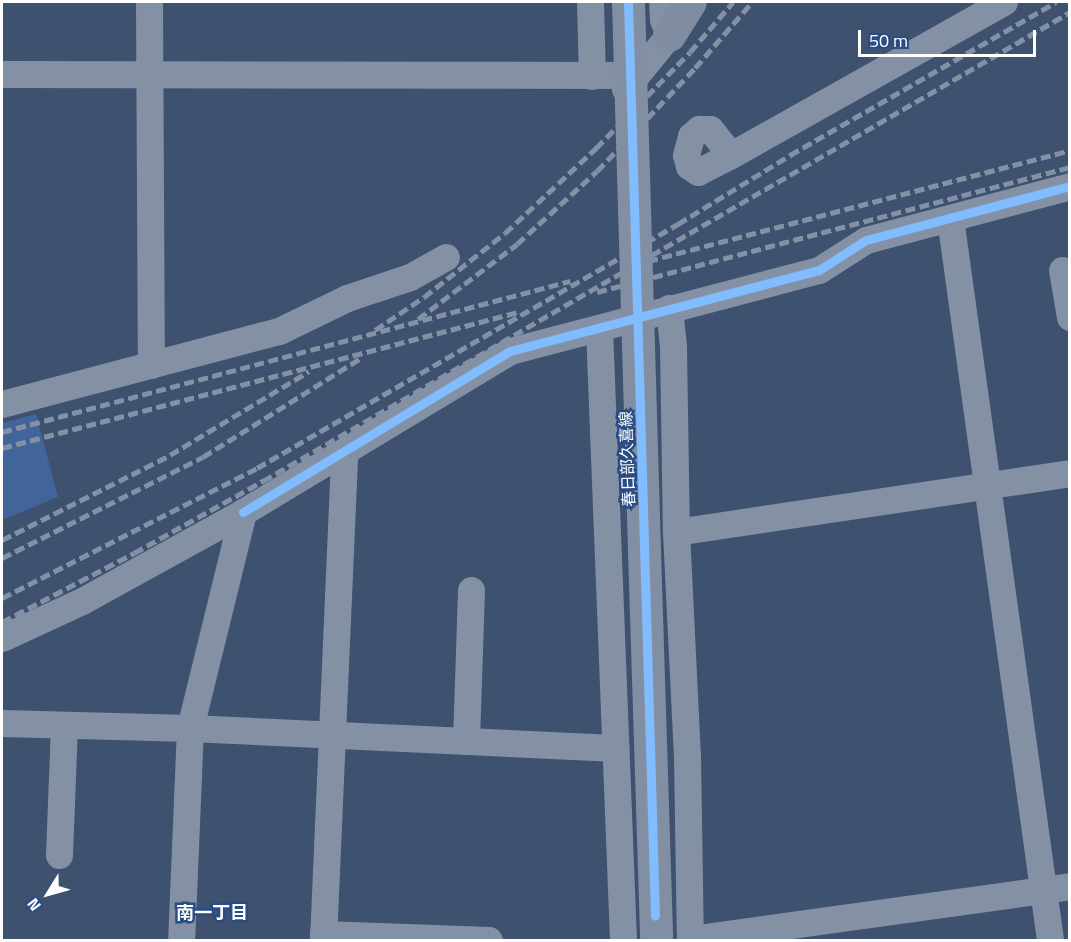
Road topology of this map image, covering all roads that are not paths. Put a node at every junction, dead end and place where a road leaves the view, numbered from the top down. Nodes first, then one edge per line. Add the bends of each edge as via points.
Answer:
1 (149, 2) edge
2 (590, 2) edge
3 (628, 2) edge
4 (662, 2) edge
5 (690, 2) edge
6 (1004, 2) edge
7 (669, 35) junction
8 (2, 74) edge
9 (150, 74) junction
10 (636, 75) junction
11 (592, 76) junction
12 (620, 97) dead end
13 (731, 155) dead end
14 (1070, 186) edge
15 (950, 218) junction
16 (446, 257) dead end
17 (1062, 270) dead end
18 (669, 308) junction
19 (1070, 317) edge
20 (599, 329) junction
21 (151, 365) junction
22 (2, 404) edge
23 (344, 452) junction
24 (1070, 474) edge
25 (988, 486) junction
26 (243, 512) junction
27 (676, 532) junction
28 (471, 590) dead end
29 (2, 638) edge
30 (2, 723) edge
31 (64, 726) junction
32 (190, 728) junction
33 (332, 734) junction
34 (466, 741) junction
35 (616, 748) junction
36 (59, 855) dead end
37 (1070, 886) edge
38 (1042, 889) junction
39 (323, 937) edge
40 (181, 940) edge
41 (489, 940) edge
42 (623, 940) edge
43 (656, 940) edge
44 (690, 940) edge
45 (1050, 940) edge

1 - 9 street
2 - 11 street
3 - 43 main road, 春日部久喜線, bridge
4 - 7 street
5 - 7 street
6 - 13 street
7 - 10 street
8 - 9 street
9 - 11 street
9 - 21 street
10 - 11 street
10 - 12 street
14 - 15 street
15 - 18 street via 866,240 819,270
15 - 25 street
16 - 21 street via 410,277 355,295 289,328
17 - 19 street
18 - 20 street
18 - 27 street
20 - 23 street via 510,351
20 - 35 street
21 - 22 street
23 - 26 street
23 - 33 street
24 - 25 street
25 - 27 street
25 - 38 street
26 - 29 street via 82,601
26 - 32 street
27 - 44 street via 687,755
28 - 34 street
30 - 31 street
31 - 32 street
31 - 36 street
32 - 33 street
32 - 40 street
33 - 34 street
33 - 39 street
34 - 35 street
35 - 42 street
37 - 38 street
38 - 44 street
38 - 45 street
39 - 41 street

